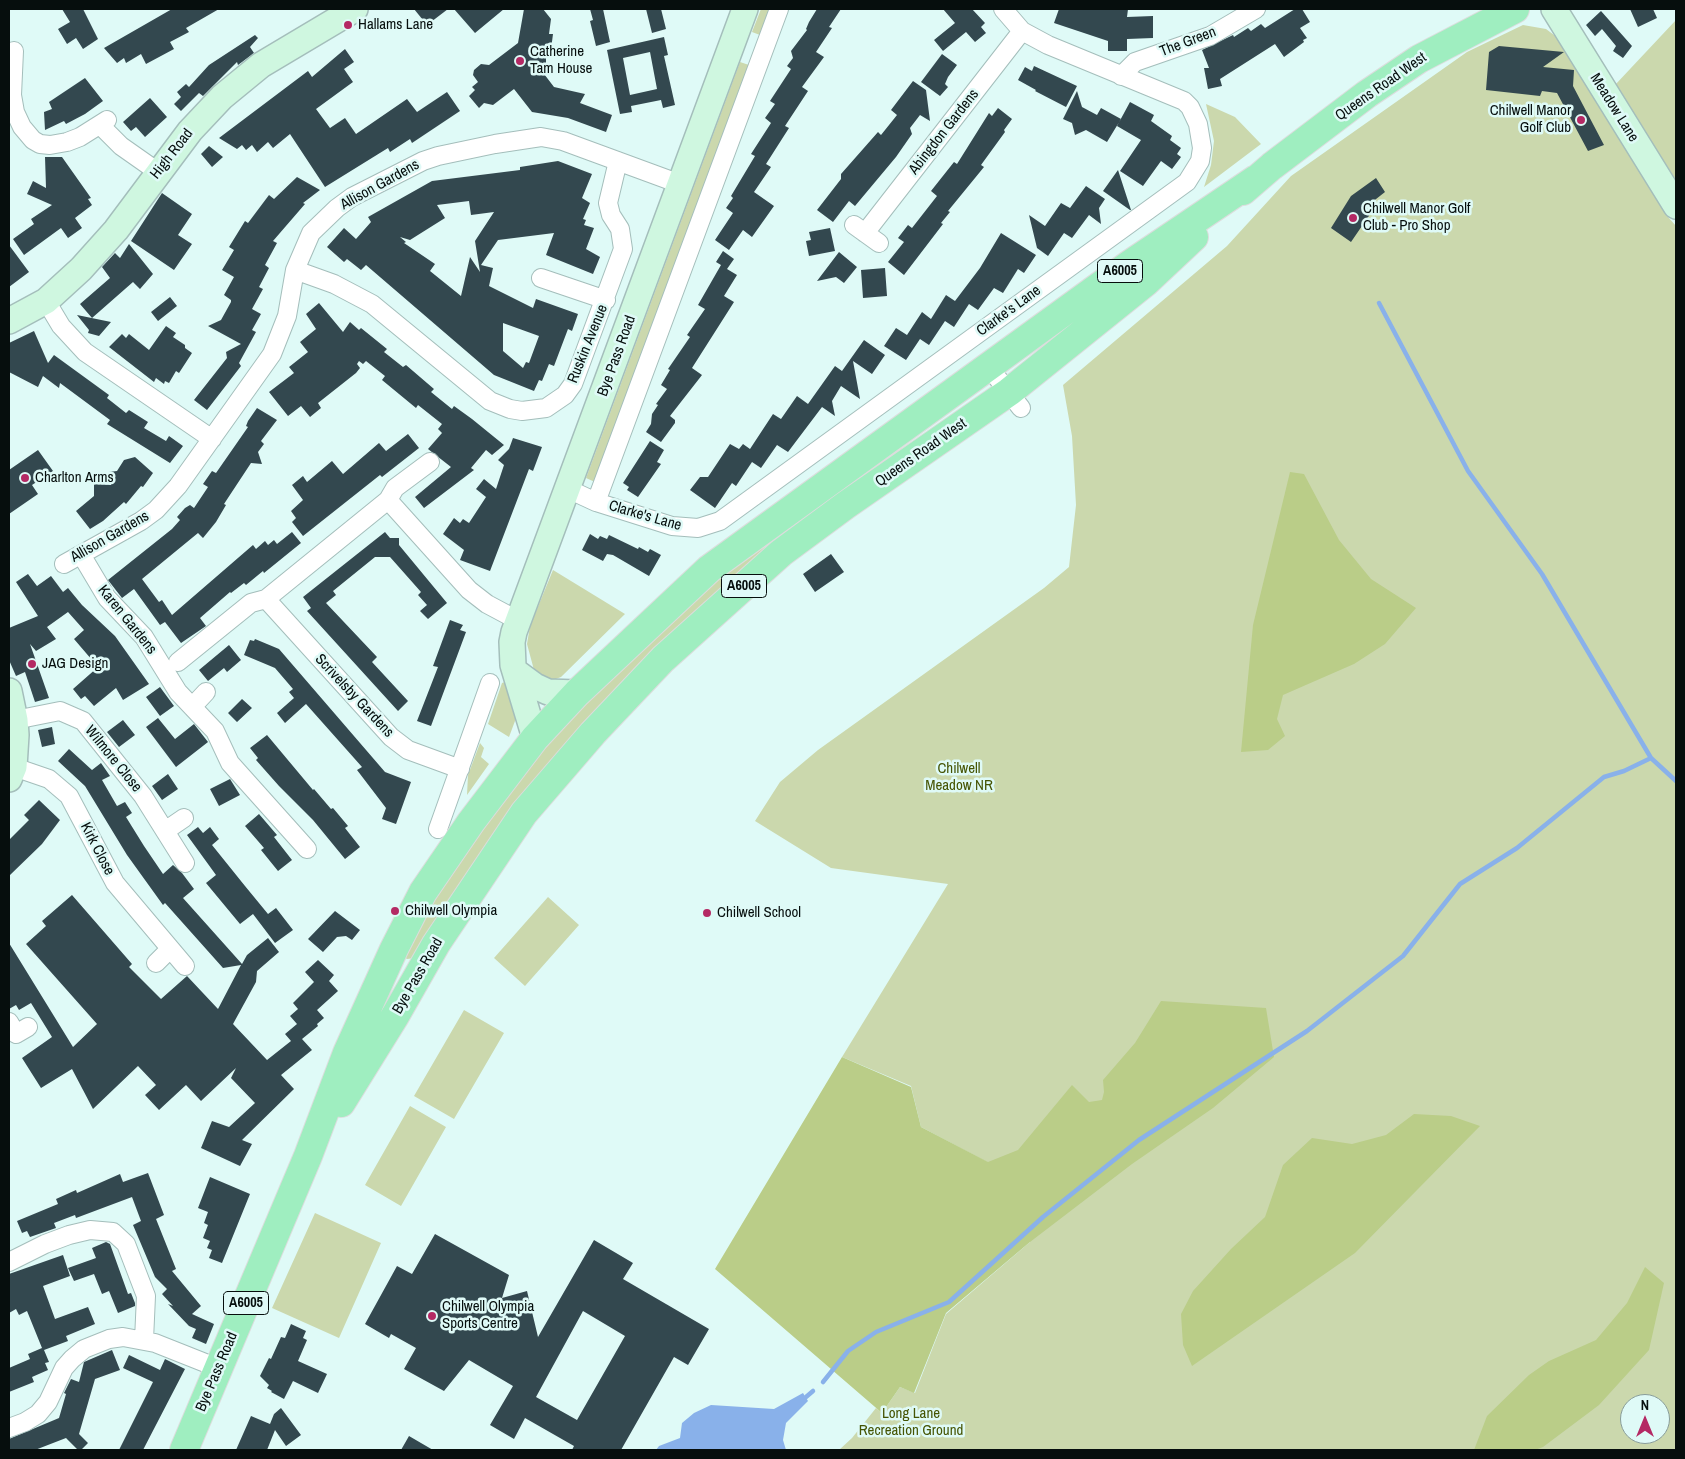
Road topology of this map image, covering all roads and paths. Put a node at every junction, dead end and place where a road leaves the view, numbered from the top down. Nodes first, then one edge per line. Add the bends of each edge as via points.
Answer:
1 (745, 9) edge
2 (780, 9) edge
3 (1003, 9) edge
4 (1256, 9) edge
5 (1515, 9) edge
6 (1554, 9) edge
7 (347, 11) edge
8 (1022, 31) junction
9 (733, 41) junction
10 (763, 52) junction
11 (12, 62) edge
12 (1121, 76) junction
13 (618, 161) junction
14 (158, 172) junction
15 (1256, 179) junction
16 (680, 184) junction
17 (1676, 206) edge
18 (866, 234) dead end
19 (295, 270) junction
20 (541, 278) dead end
21 (606, 300) junction
22 (46, 301) junction
23 (9, 321) edge
24 (988, 366) junction
25 (1015, 400) junction
26 (212, 439) junction
27 (430, 462) dead end
28 (568, 489) junction
29 (388, 500) junction
30 (596, 502) junction
31 (82, 556) junction
32 (64, 564) dead end
33 (266, 599) junction
34 (517, 620) junction
35 (178, 662) dead end
36 (516, 672) junction
37 (490, 683) dead end
38 (9, 691) edge
39 (206, 692) dead end
40 (577, 693) junction
41 (192, 707) junction
42 (16, 720) junction
43 (593, 733) joint
44 (535, 738) junction
45 (460, 769) junction
46 (12, 773) edge
47 (184, 818) dead end
48 (438, 829) dead end
49 (165, 831) junction
50 (307, 849) dead end
51 (185, 863) dead end
52 (170, 949) junction
53 (156, 963) dead end
54 (186, 966) dead end
55 (9, 1022) edge
56 (28, 1027) dead end
57 (308, 1156) junction
58 (9, 1262) edge
59 (144, 1340) junction
60 (218, 1368) junction
61 (9, 1428) edge
62 (184, 1450) edge

1 - 9 main road, Bye Pass Road
2 - 10 street, Bye Pass Road
3 - 8 street, Clarke's Lane
4 - 12 street, The Green via 1210,36 1135,62
5 - 15 main road, Queens Road West / A6005 via 1419,59
6 - 17 main road, Meadow Lane
7 - 14 main road, High Road via 242,80 200,119
8 - 12 street, Clarke's Lane
8 - 18 street, Abingdon Gardens
9 - 10 street
9 - 16 main road, Bye Pass Road
10 - 30 street, Bye Pass Road
11 - 14 street via 14,112 34,140 40,144 58,144 80,137 104,123 121,146
12 - 30 street, Clarke's Lane via 1184,101 1190,107 1200,131 1202,154 1187,182 720,521 686,529
13 - 16 street, Allison Gardens
13 - 19 street, Allison Gardens via 563,141 541,137 430,158 370,186 336,208 312,233
13 - 21 street, Ruskin Avenue via 608,203 623,237 623,249
14 - 22 main road, High Road via 116,230
15 - 24 main road, Queens Road West / A6005
15 - 25 main road, Queens Road West / A6005
16 - 28 main road, Bye Pass Road
19 - 21 street, Ruskin Avenue via 334,284 372,304 490,401 522,411 550,406 565,395 573,384
19 - 26 street, Allison Gardens via 287,316 272,354
20 - 21 street
22 - 23 main road, High Road
22 - 26 street via 61,326 85,352
24 - 25 street
24 - 40 main road, Queens Road West / A6005 via 709,569
25 - 43 main road, Queens Road West / A6005 via 846,505 781,553 663,659
26 - 31 street, Allison Gardens via 156,510
27 - 29 street via 395,488
28 - 30 street, Clarke's Lane
28 - 34 main road, Bye Pass Road
29 - 33 street
29 - 34 street via 469,590
31 - 32 street, Allison Gardens
31 - 41 street, Karen Gardens via 108,598 144,637 178,692
33 - 35 street via 251,603
33 - 45 street, Scrivelsby Gardens via 391,737 408,750
34 - 36 main road, Bye Pass Road via 512,642
36 - 40 main road via 548,692
36 - 44 main road, Bye Pass Road
37 - 45 street
38 - 42 main road
39 - 41 street
40 - 44 main road, Bye Pass Road / A6005
41 - 50 street, Karen Gardens via 216,732 230,763
42 - 46 main road
42 - 49 street, Wilmore Close via 60,711 83,721 143,796
43 - 57 main road, Bye Pass Road / A6005 via 524,813 442,936
44 - 57 main road, Bye Pass Road / A6005 via 423,892 370,1000
45 - 48 street
46 - 52 street, Kirk Close via 49,779 69,796 115,883
47 - 49 street
49 - 51 street, Wilmore Close
52 - 53 street
52 - 54 street, Kirk Close
55 - 56 street via 16,1034
57 - 60 main road, Bye Pass Road / A6005
58 - 59 street via 69,1235 90,1230 113,1232 126,1244 146,1296
59 - 60 street
59 - 61 street via 109,1339 84,1349 64,1368 48,1402 38,1414
60 - 62 main road, Bye Pass Road / A6005

